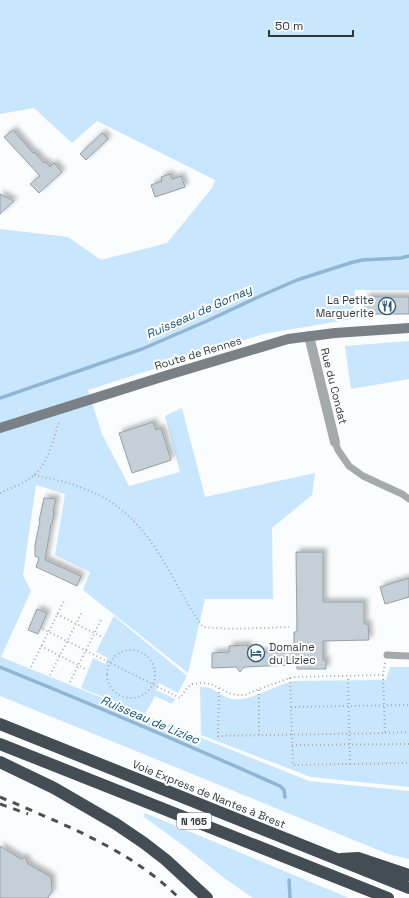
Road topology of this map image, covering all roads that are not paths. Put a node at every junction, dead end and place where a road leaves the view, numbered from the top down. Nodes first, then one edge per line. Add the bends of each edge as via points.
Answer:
1 (409, 328) edge
2 (309, 336) junction
3 (0, 428) edge
4 (335, 442) joint
5 (409, 499) edge
6 (387, 655) road end
7 (409, 656) edge
8 (0, 724) edge
9 (0, 744) edge
10 (0, 762) edge
11 (339, 859) junction
12 (409, 875) edge
13 (409, 888) edge
14 (207, 898) edge
15 (388, 898) edge

1 - 2 main road, Route de Rennes
2 - 3 main road, Route de Rennes via 288,339 168,374
2 - 4 street, Rue du Condat
4 - 5 lane via 349,466 363,476
6 - 7 lane
8 - 11 highway, Voie Express de Nantes à Brest / N 165
9 - 15 highway, N 165
10 - 14 highway via 54,788 116,824 166,860
11 - 12 highway via 358,858
11 - 13 highway, Voie Express de Nantes à Brest / N 165

